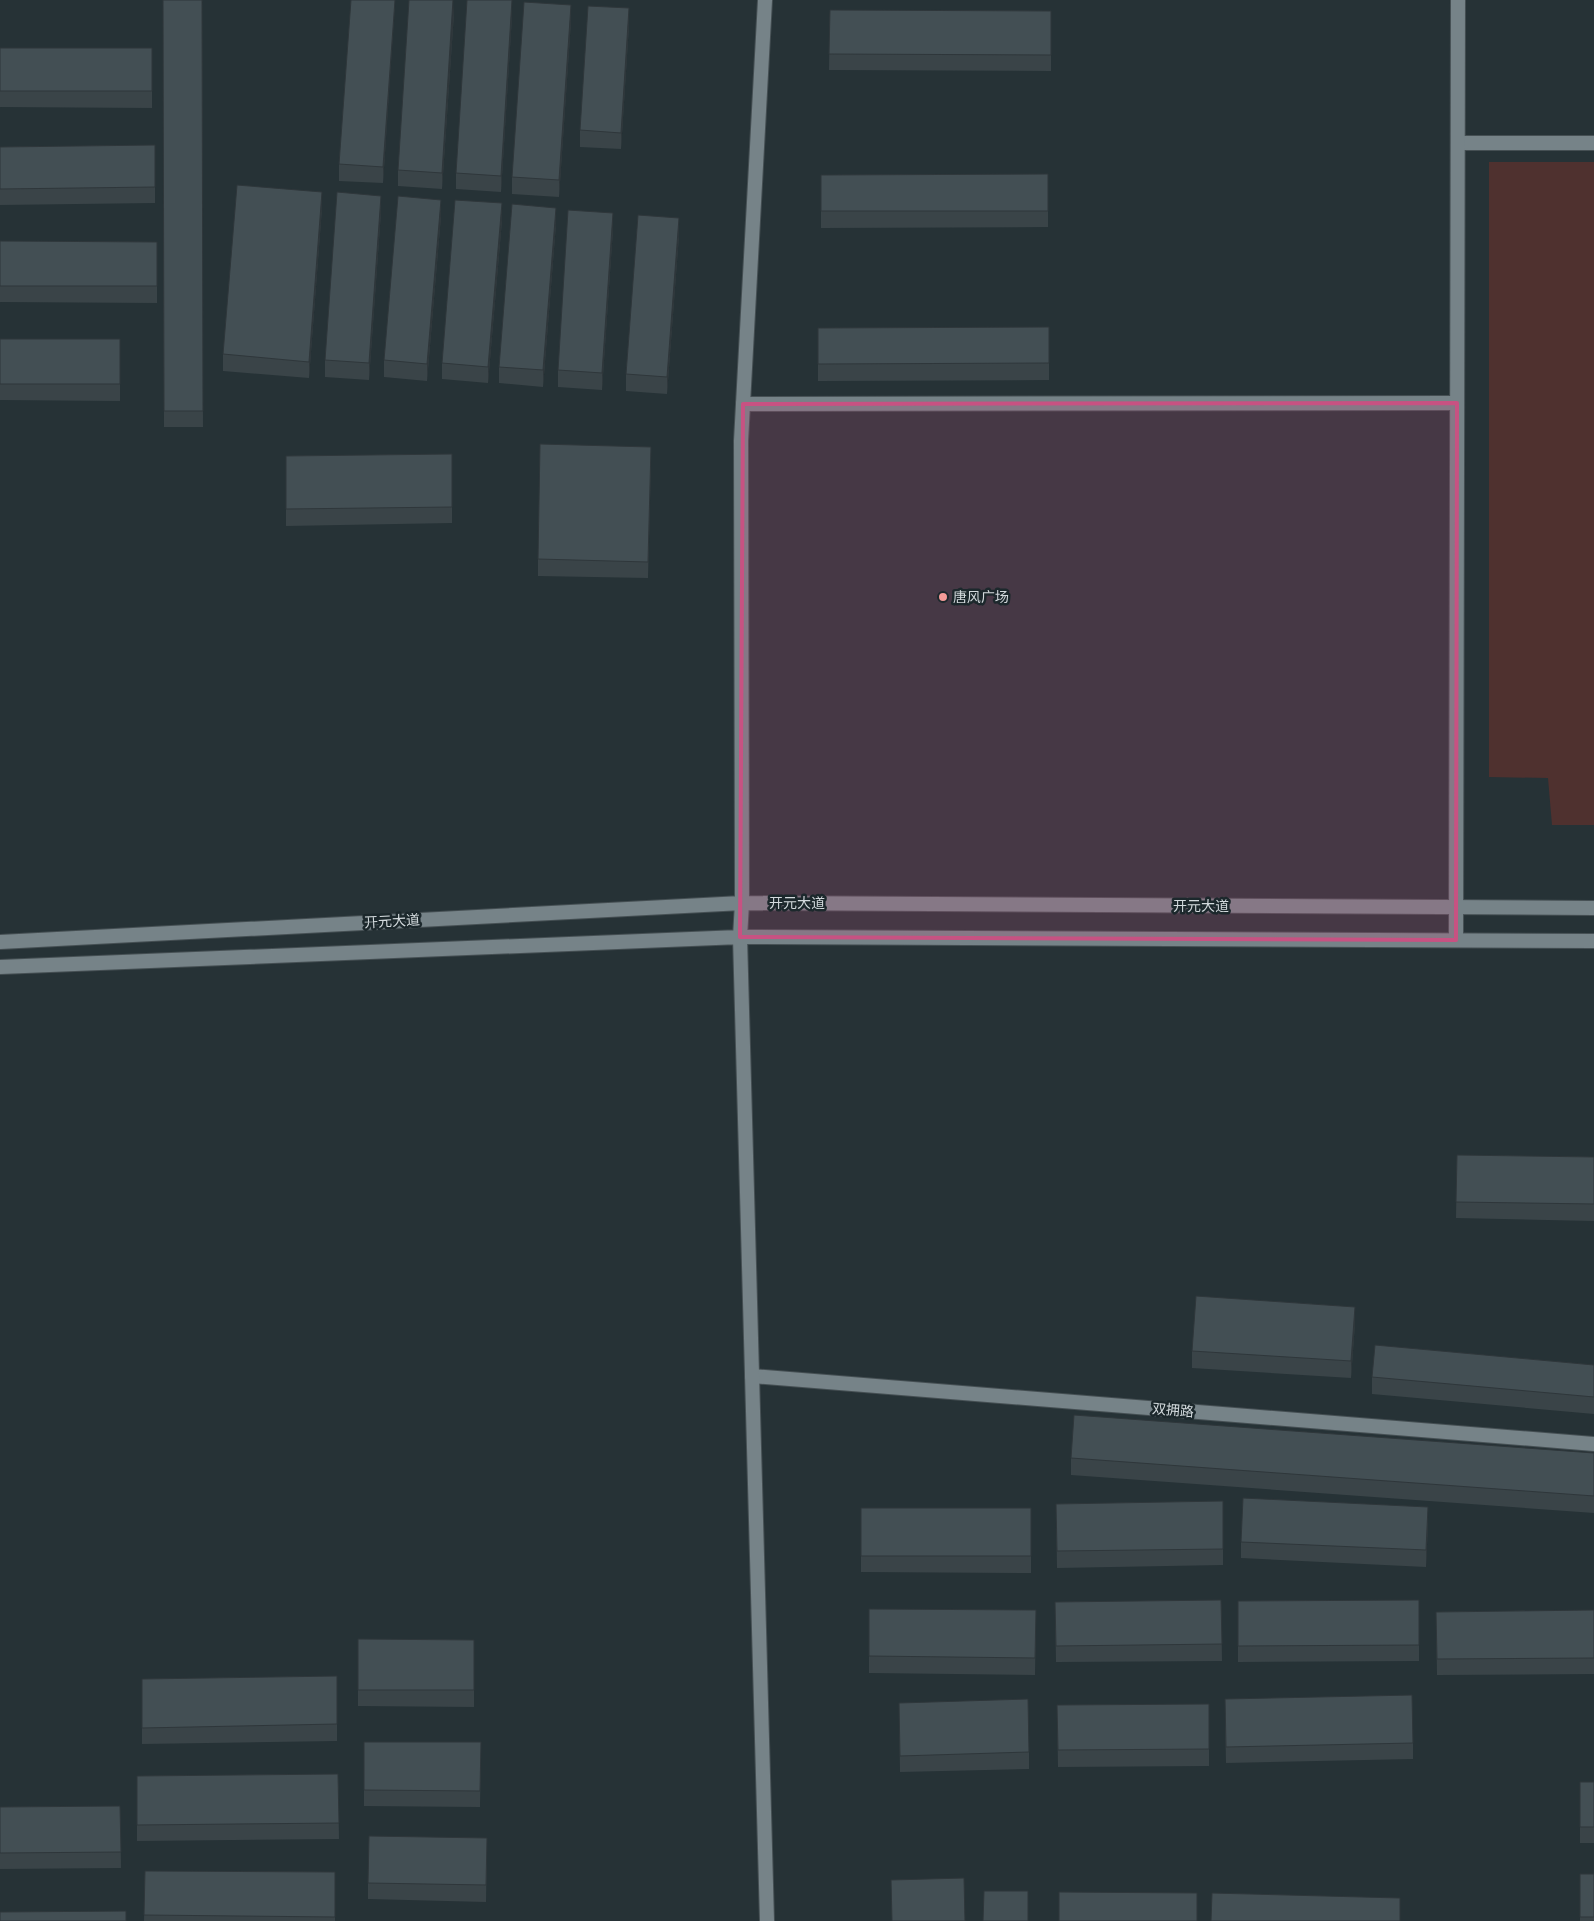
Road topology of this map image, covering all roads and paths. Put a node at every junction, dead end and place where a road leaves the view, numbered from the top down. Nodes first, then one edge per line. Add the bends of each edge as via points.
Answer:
1 (765, 0) edge
2 (1458, 0) edge
3 (1458, 143) junction
4 (1594, 143) edge
5 (1457, 403) junction
6 (743, 404) junction
7 (742, 903) junction
8 (1456, 907) junction
9 (1594, 908) edge
10 (740, 937) junction
11 (1456, 940) junction
12 (1594, 941) edge
13 (0, 942) edge
14 (0, 967) edge
15 (752, 1376) junction
16 (1594, 1444) edge
17 (767, 1921) edge

1 - 6 main road
2 - 3 main road
3 - 4 main road
3 - 5 main road
5 - 6 main road
5 - 8 main road
6 - 7 main road
7 - 8 main road, 开元大道
7 - 10 main road
7 - 13 main road, 开元大道
8 - 9 main road, 开元大道
8 - 11 main road
10 - 11 main road
10 - 14 main road
10 - 15 main road
11 - 12 main road
15 - 16 main road, 双拥路
15 - 17 main road

